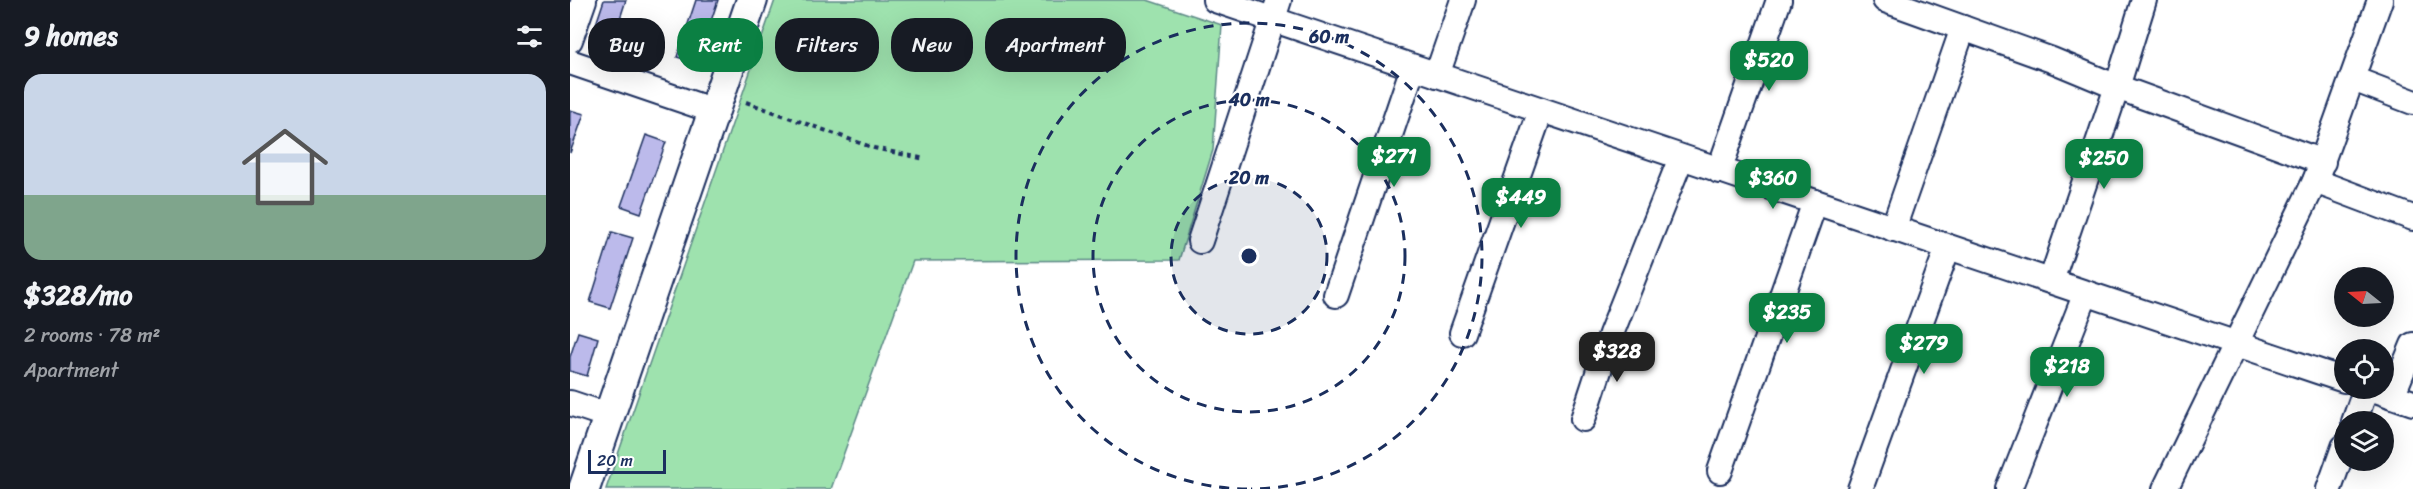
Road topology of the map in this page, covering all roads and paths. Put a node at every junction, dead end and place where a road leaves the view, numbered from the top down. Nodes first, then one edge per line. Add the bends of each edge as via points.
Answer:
1 (584, 0) edge
2 (752, 0) edge
3 (1215, 0) edge
4 (1463, 0) edge
5 (1779, 0) edge
6 (1886, 0) edge
7 (2144, 0) edge
8 (2380, 0) edge
9 (1276, 10) edge
10 (1963, 28) junction
11 (570, 40) edge
12 (570, 62) edge
13 (1413, 67) junction
14 (1437, 75) junction
15 (2353, 79) junction
16 (2117, 87) junction
17 (717, 102) junction
18 (2413, 102) edge
19 (1541, 110) junction
20 (1681, 158) junction
21 (925, 159) dead end
22 (1719, 171) junction
23 (2319, 171) junction
24 (1815, 202) junction
25 (2413, 218) edge
26 (1893, 229) junction
27 (1200, 241) dead end
28 (1948, 247) junction
29 (2051, 281) junction
30 (2086, 293) junction
31 (1336, 295) dead end
32 (1462, 333) dead end
33 (2238, 343) junction
34 (2413, 345) edge
35 (2334, 377) edge
36 (2394, 378) edge
37 (2379, 399) edge
38 (570, 403) edge
39 (2366, 411) edge
40 (609, 416) junction
41 (1583, 419) dead end
42 (1720, 471) dead end
43 (2335, 471) edge
44 (584, 489) edge
45 (1860, 489) edge
46 (2009, 489) edge
47 (2165, 489) edge
48 (2329, 489) edge

1 - 11 street
2 - 17 street
3 - 9 street
4 - 14 street
5 - 22 street
6 - 10 street
7 - 16 street
8 - 15 street
9 - 13 street
9 - 27 street
10 - 16 street
10 - 26 street
12 - 17 street
13 - 14 street
13 - 31 street
14 - 19 street
15 - 18 street
15 - 23 street
16 - 23 street
16 - 29 street
17 - 21 path
17 - 40 street
19 - 20 street
19 - 32 street
20 - 22 street
20 - 41 street via 1611,334
22 - 24 street
23 - 25 street
23 - 33 street
24 - 26 street
24 - 42 street
26 - 28 street
28 - 29 street
28 - 45 street
29 - 30 street
30 - 33 street
30 - 46 street
33 - 35 street
33 - 47 street
34 - 36 street
37 - 39 street
38 - 40 street
40 - 44 street
43 - 48 street

